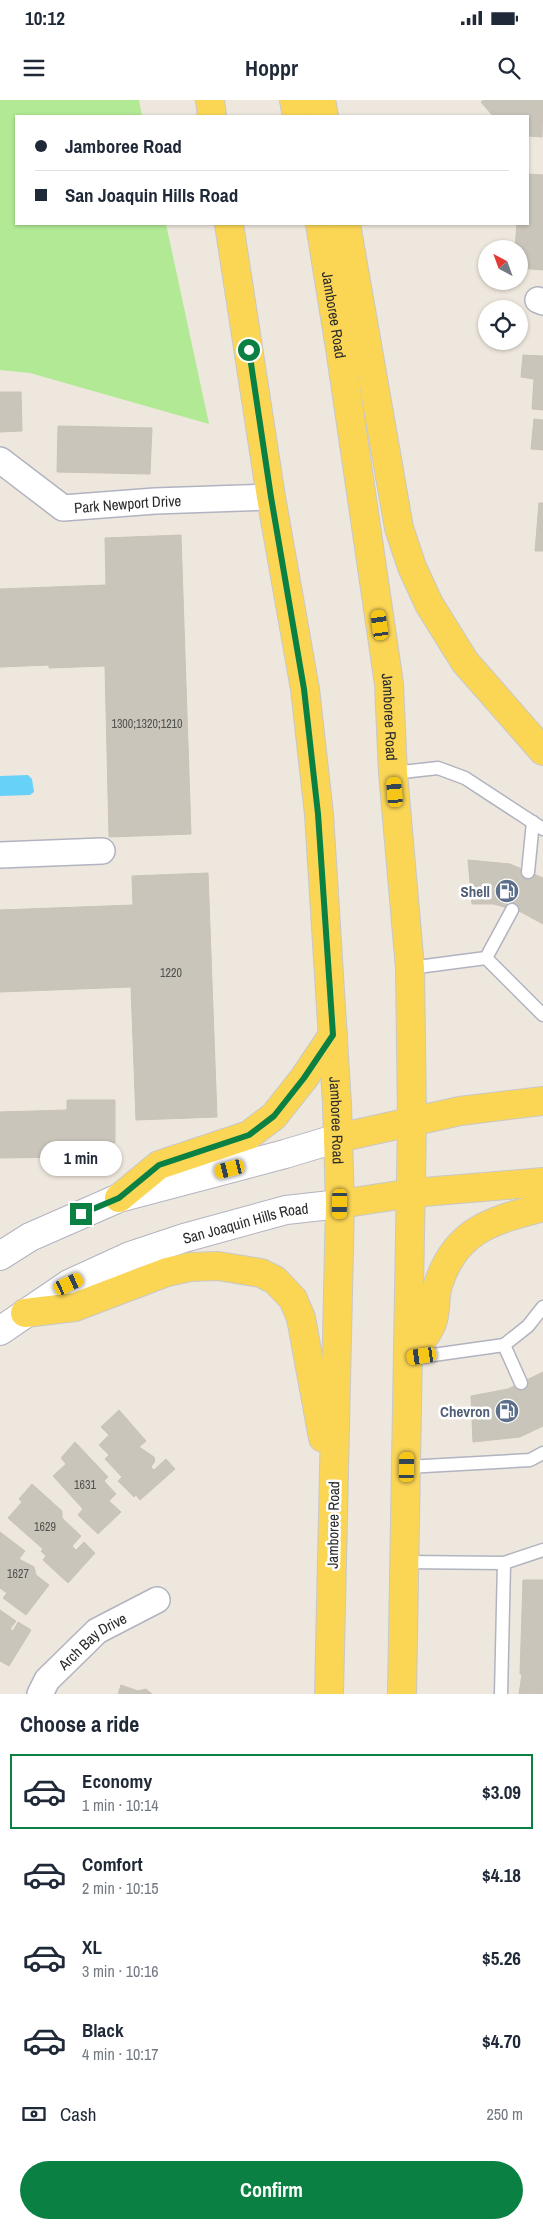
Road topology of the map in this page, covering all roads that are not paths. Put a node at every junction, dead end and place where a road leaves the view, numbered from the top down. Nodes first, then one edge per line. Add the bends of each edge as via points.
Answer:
1 (210, 100) edge
2 (294, 100) edge
3 (321, 100) edge
4 (212, 115) edge
5 (297, 115) edge
6 (324, 115) edge
7 (229, 225) edge
8 (320, 225) edge
9 (346, 225) edge
10 (0, 460) edge
11 (271, 497) junction
12 (543, 751) edge
13 (393, 773) junction
14 (538, 825) edge
15 (102, 851) dead end
16 (0, 855) edge
17 (528, 872) dead end
18 (512, 910) dead end
19 (486, 958) junction
20 (410, 968) junction
21 (543, 1015) edge
22 (333, 1035) junction
23 (543, 1101) edge
24 (412, 1120) junction
25 (338, 1138) junction
26 (543, 1182) edge
27 (412, 1193) junction
28 (119, 1198) junction
29 (340, 1204) junction
30 (543, 1205) edge
31 (0, 1256) edge
32 (543, 1307) edge
33 (25, 1313) junction
34 (0, 1331) edge
35 (504, 1345) junction
36 (409, 1358) junction
37 (522, 1383) dead end
38 (543, 1453) edge
39 (407, 1467) junction
40 (334, 1496) junction
41 (543, 1550) edge
42 (406, 1562) junction
43 (504, 1563) junction
44 (157, 1600) dead end
45 (40, 1694) edge
46 (329, 1694) edge
47 (402, 1694) edge
48 (501, 1694) edge

1 - 4 main road
2 - 5 main road
3 - 6 main road
7 - 11 main road, Jamboree Road
8 - 13 main road, Jamboree Road via 388,684
9 - 12 main road via 399,528 412,567 429,604 465,662
10 - 11 street, Park Newport Drive via 63,508
11 - 22 main road, Jamboree Road via 306,699 318,814
13 - 14 lane via 438,768 465,778
13 - 20 main road, Jamboree Road
14 - 17 lane
15 - 16 street
18 - 19 lane
19 - 20 lane
19 - 21 lane
20 - 24 main road, Jamboree Road
22 - 25 main road, Jamboree Road
22 - 28 main road via 274,1116 249,1135 159,1165
23 - 24 main road
24 - 25 main road
24 - 27 main road, Jamboree Road
25 - 28 street
25 - 29 main road, Jamboree Road
26 - 27 main road, San Joaquin Hills Road
27 - 29 main road, San Joaquin Hills Road
27 - 36 main road, Jamboree Road
28 - 31 street via 30,1238
29 - 33 street, San Joaquin Hills Road via 286,1210 130,1256 69,1284
29 - 40 main road, Jamboree Road
30 - 36 main road via 497,1220 462,1242 447,1261 438,1286 432,1323
32 - 35 lane via 528,1326
33 - 34 street, San Joaquin Hills Road
33 - 40 main road via 75,1307 167,1272 190,1267 218,1266 255,1271 269,1277 293,1299 301,1318
35 - 36 lane
35 - 37 lane
36 - 39 main road, Jamboree Road
38 - 39 lane via 530,1460
39 - 42 main road, Jamboree Road
40 - 46 main road, Jamboree Road
41 - 43 lane
42 - 43 lane
42 - 47 main road, Jamboree Road
43 - 48 lane
44 - 45 street, Arch Bay Drive via 98,1631 47,1680

